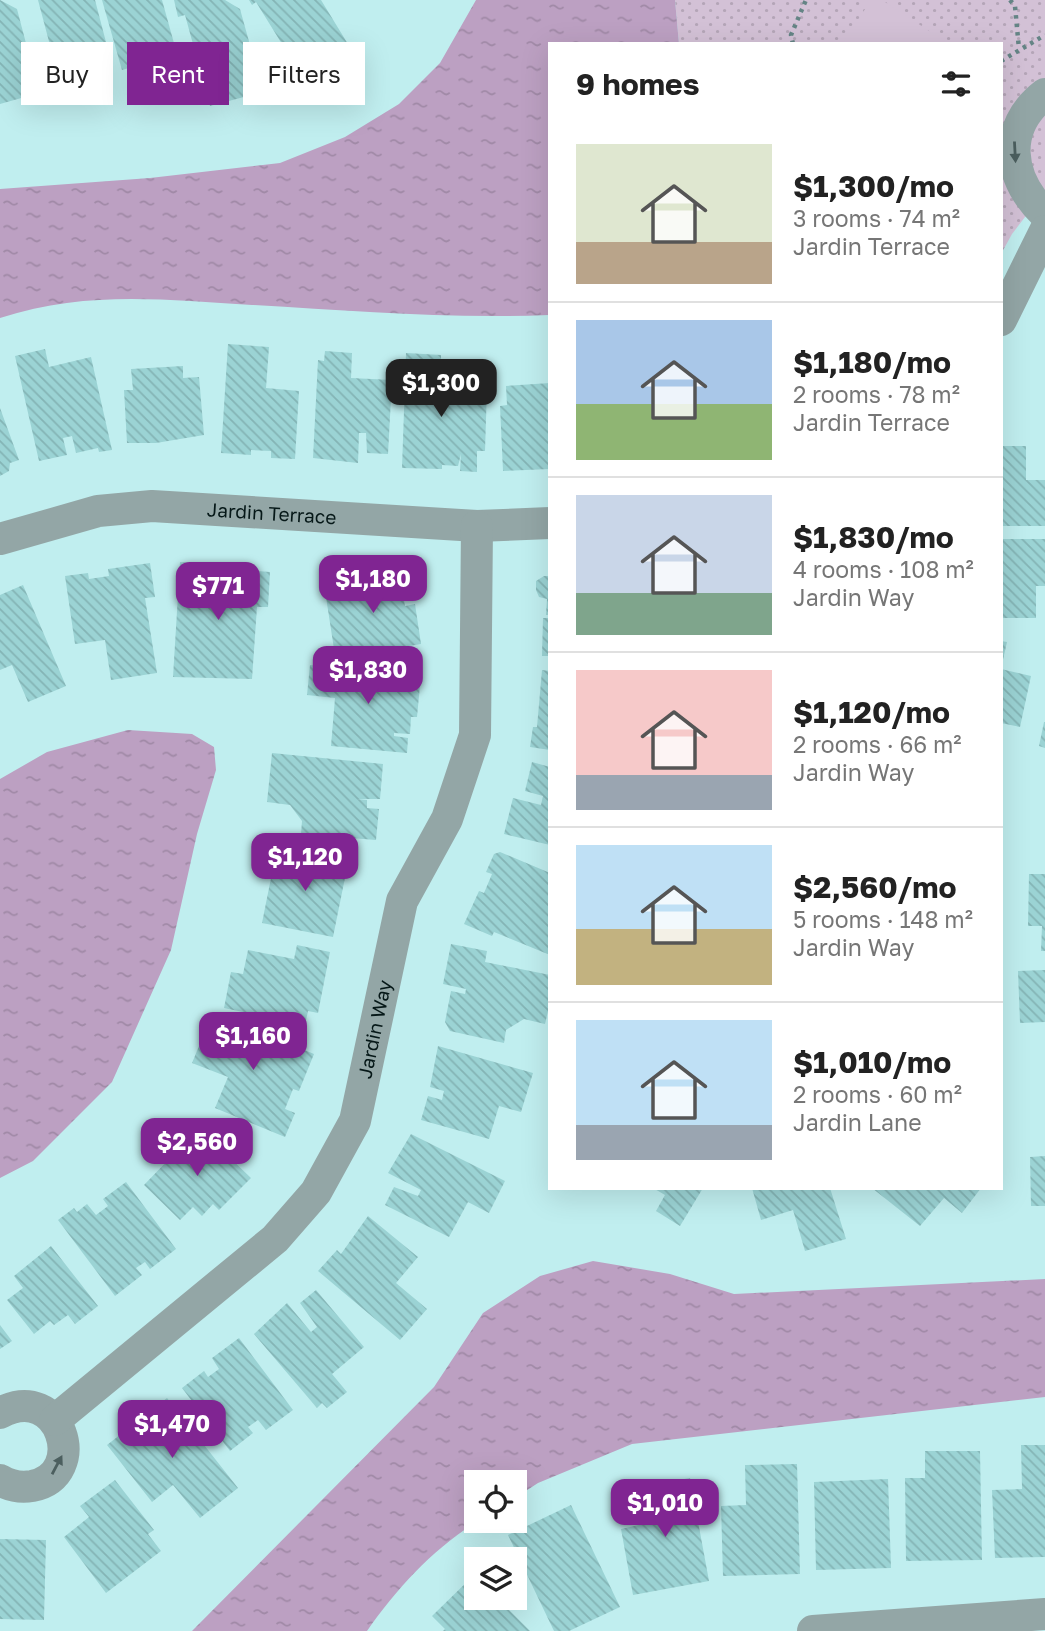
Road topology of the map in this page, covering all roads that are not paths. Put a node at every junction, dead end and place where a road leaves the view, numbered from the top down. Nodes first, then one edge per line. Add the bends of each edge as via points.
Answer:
1 (1045, 94) edge
2 (1045, 214) edge
3 (1045, 231) edge
4 (1003, 316) edge
5 (548, 523) edge
6 (477, 526) junction
7 (0, 539) edge
8 (0, 1413) edge
9 (55, 1420) junction
10 (0, 1480) edge
11 (1045, 1614) edge
12 (875, 1629) edge
13 (813, 1631) edge

1 -> 2 street via 1019,126 1013,146 1018,177
3 - 4 street
5 - 6 street, Jardin Terrace
6 - 7 street, Jardin Terrace via 152,506 98,511
6 - 9 street, Jardin Way via 475,735 447,819 402,901 355,1121 316,1192 275,1239
8 - 9 street via 27,1405
10 -> 9 street via 19,1488 50,1478 60,1466 64,1450
11 - 12 street
12 - 13 street

